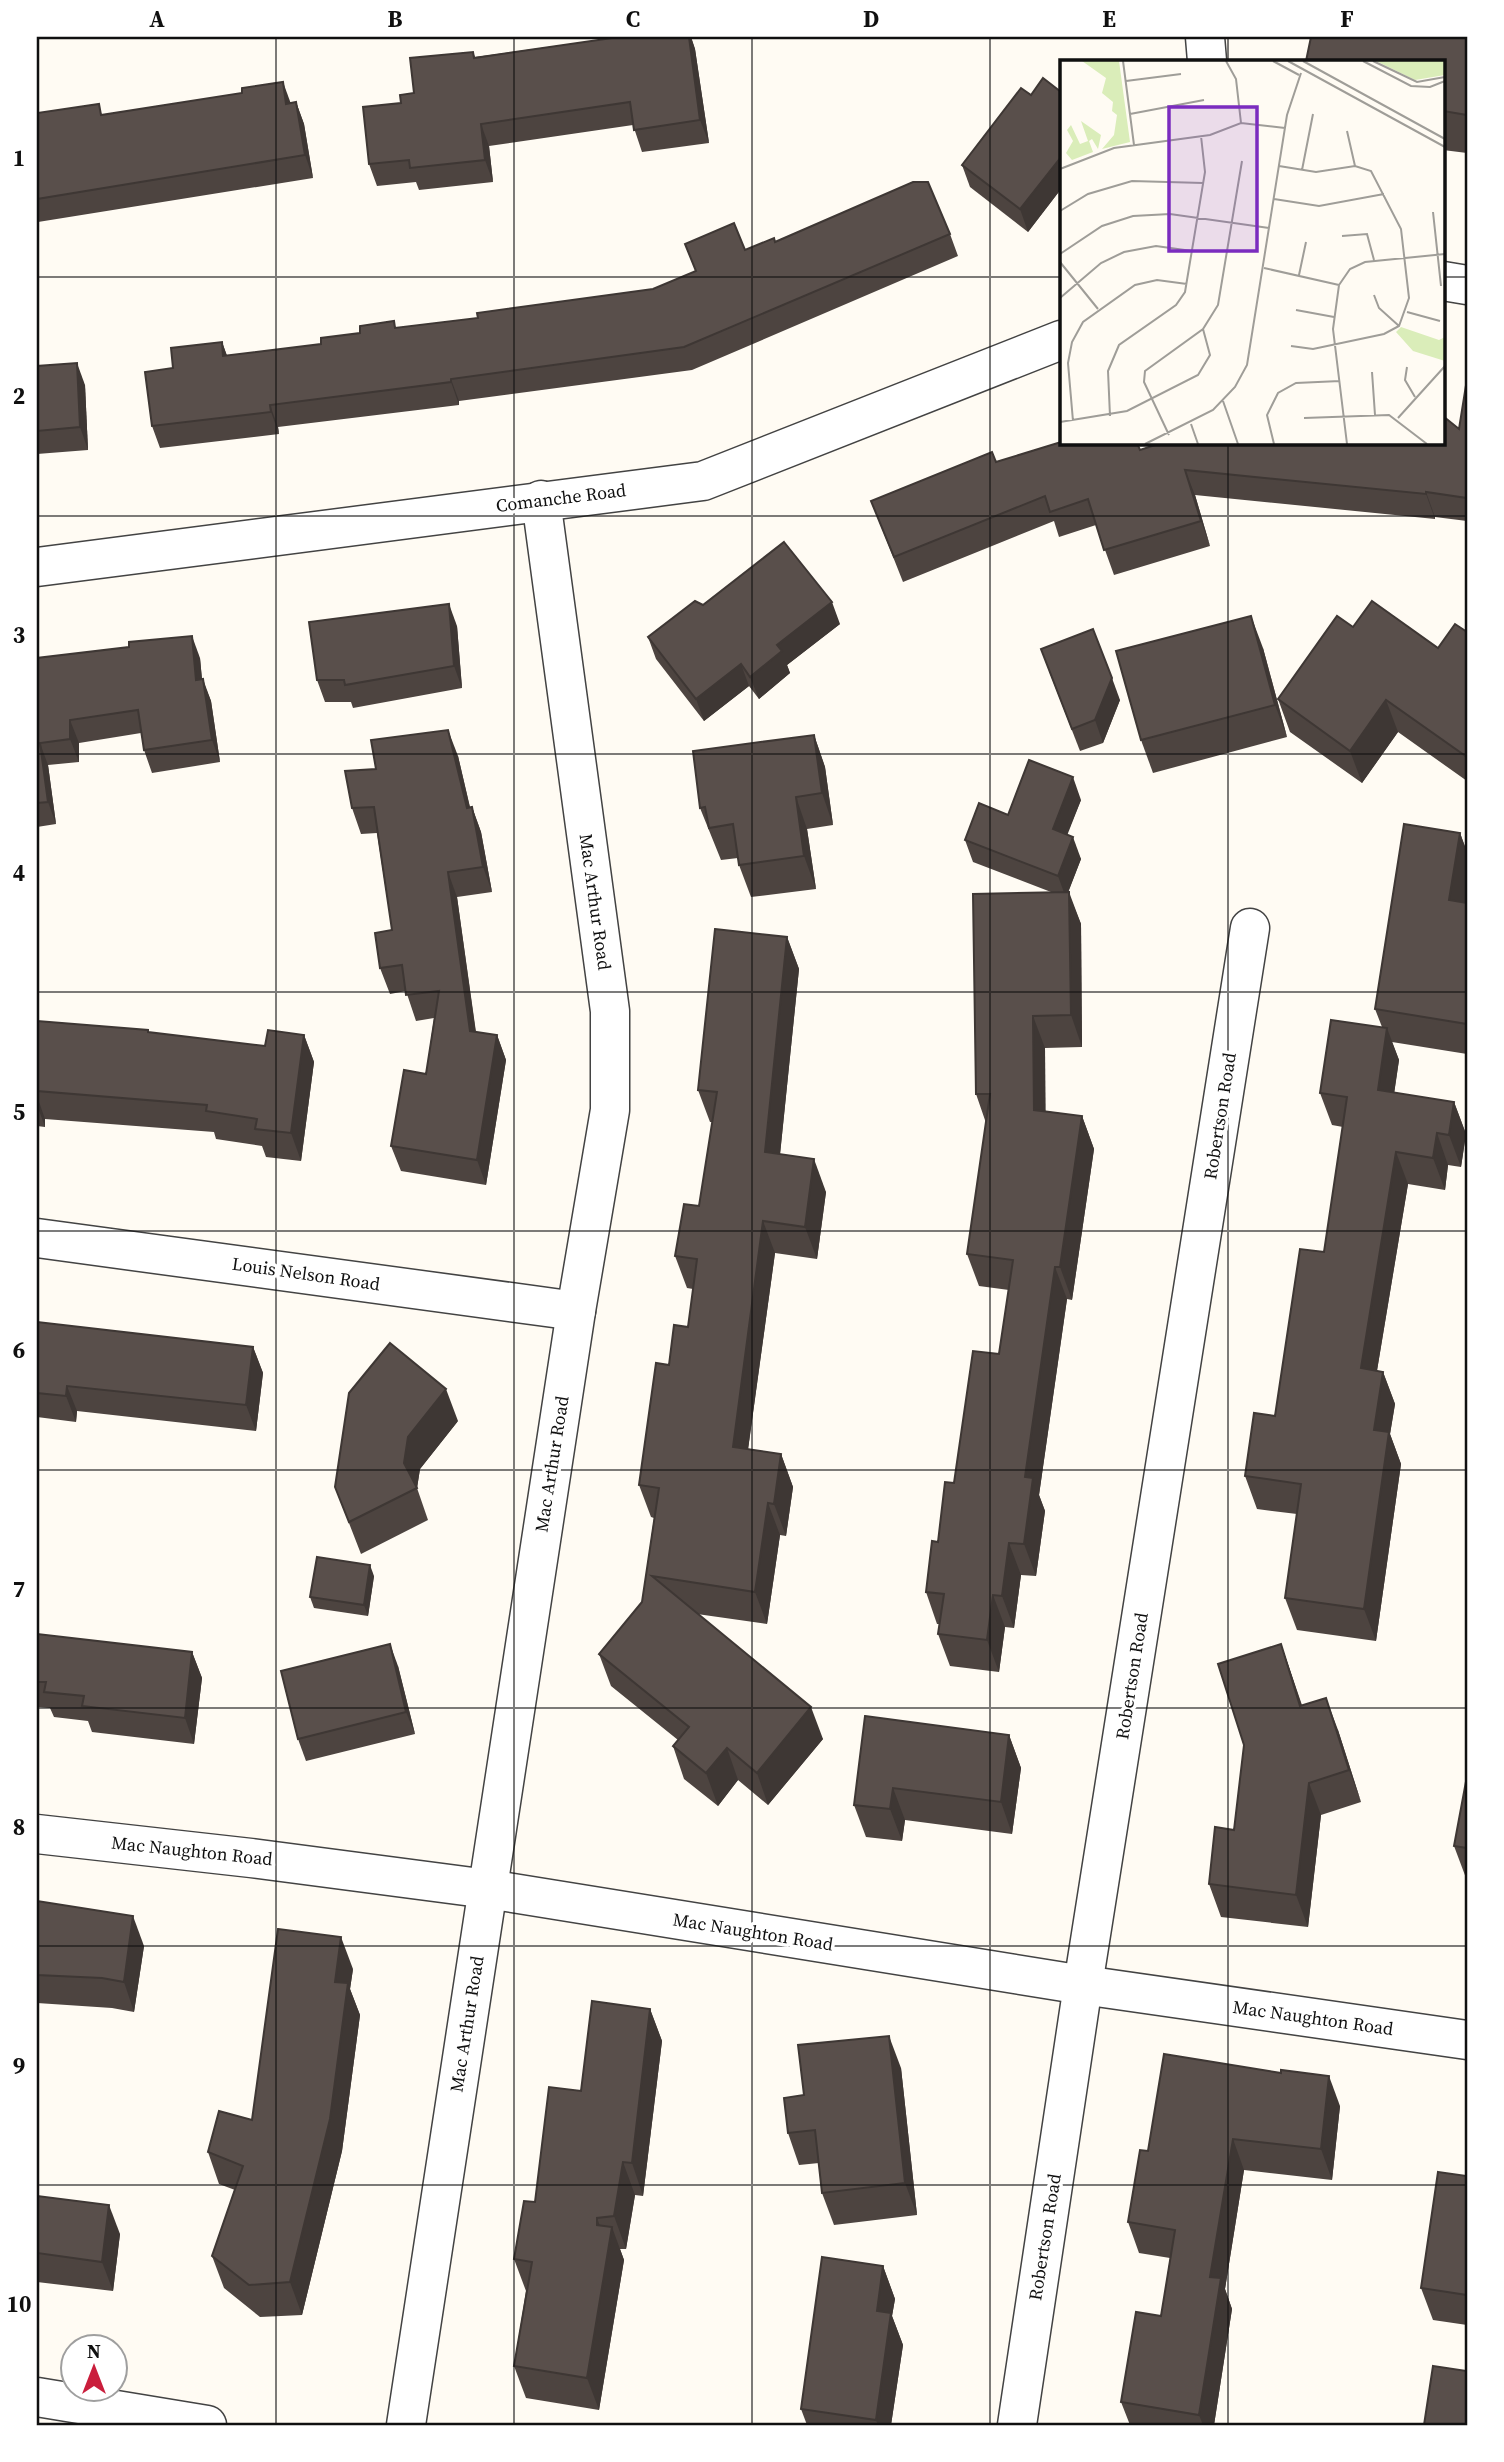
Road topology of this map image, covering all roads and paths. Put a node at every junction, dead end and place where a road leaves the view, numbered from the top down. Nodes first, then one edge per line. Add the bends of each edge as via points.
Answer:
1 (1205, 37) edge
2 (1207, 60) edge
3 (1444, 281) edge
4 (1467, 285) edge
5 (1060, 340) edge
6 (541, 500) junction
7 (37, 567) edge
8 (1250, 928) dead end
9 (37, 1238) edge
10 (576, 1311) junction
11 (37, 1834) edge
12 (488, 1889) junction
13 (1083, 1984) junction
14 (1467, 2040) edge
15 (37, 2397) edge
16 (207, 2425) edge
17 (406, 2425) edge
18 (1017, 2425) edge

1 - 2 street
3 - 4 street
5 - 6 street, Comanche Road via 703,481
6 - 7 street, Comanche Road
6 - 10 street, Mac Arthur Road via 610,1011 610,1110
8 - 13 street, Robertson Road
9 - 10 street, Louis Nelson Road
10 - 12 street, Mac Arthur Road
11 - 12 street, Mac Naughton Road
12 - 13 street, Mac Naughton Road
12 - 17 street, Mac Arthur Road
13 - 14 street, Mac Naughton Road
13 - 18 street, Robertson Road
15 - 16 street

